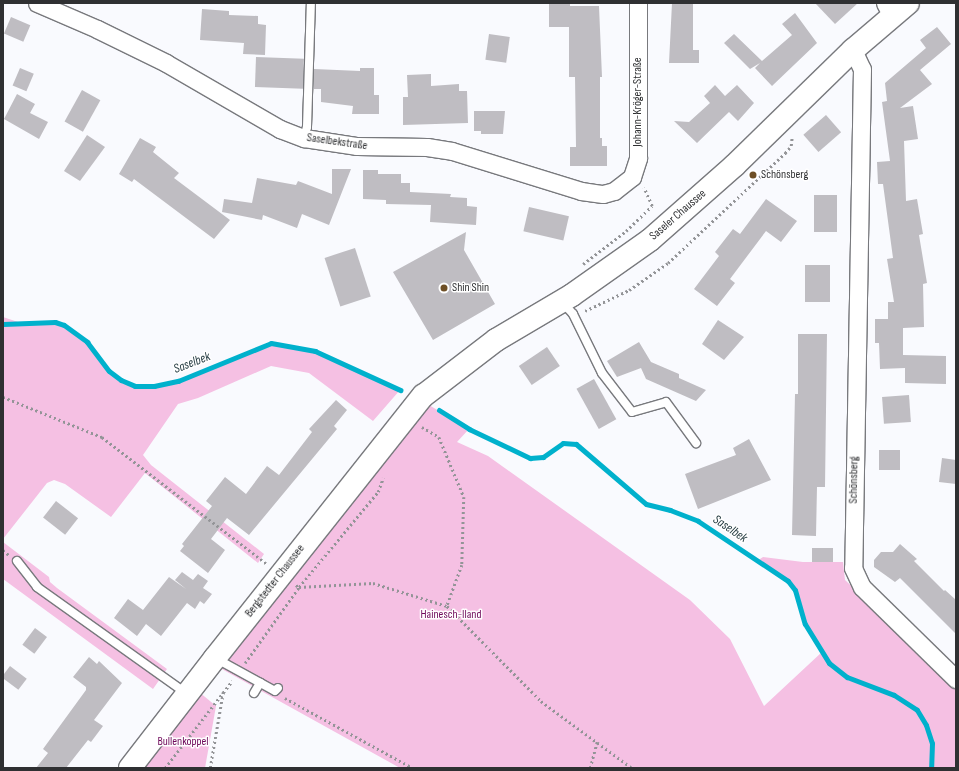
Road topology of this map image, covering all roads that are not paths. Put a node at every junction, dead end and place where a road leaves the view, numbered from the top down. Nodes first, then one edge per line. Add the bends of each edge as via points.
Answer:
1 (37, 3) edge
2 (311, 3) edge
3 (638, 3) edge
4 (895, 7) edge
5 (853, 50) junction
6 (304, 138) junction
7 (614, 191) joint
8 (567, 308) junction
9 (424, 396) joint
10 (696, 443) dead end
11 (17, 562) dead end
12 (215, 658) junction
13 (956, 679) edge
14 (260, 683) junction
15 (276, 690) road end
16 (254, 693) dead end
17 (187, 695) junction
18 (130, 768) edge

1 - 6 street, Saselbekstraße via 166,63 280,129
2 - 6 lane via 307,127
3 - 7 street, Johann-Kröger-Straße via 638,158 632,177
4 - 5 main road, Saseler Chaussee
5 - 8 main road, Saseler Chaussee via 782,120 650,240
5 - 13 street, Schönsberg via 862,69 853,568 862,588
6 - 7 street, Saselbekstraße via 357,146 427,146 476,157 592,194
8 - 9 main road, Saseler Chaussee via 485,348
8 - 10 lane via 602,373 632,412 666,402
9 - 12 main road, Bergstedter Chaussee
11 - 17 lane via 37,587
12 - 14 lane
12 - 17 main road, Bergstedter Chaussee
14 - 15 lane
14 - 16 lane
17 - 18 main road, Bergstedter Chaussee

